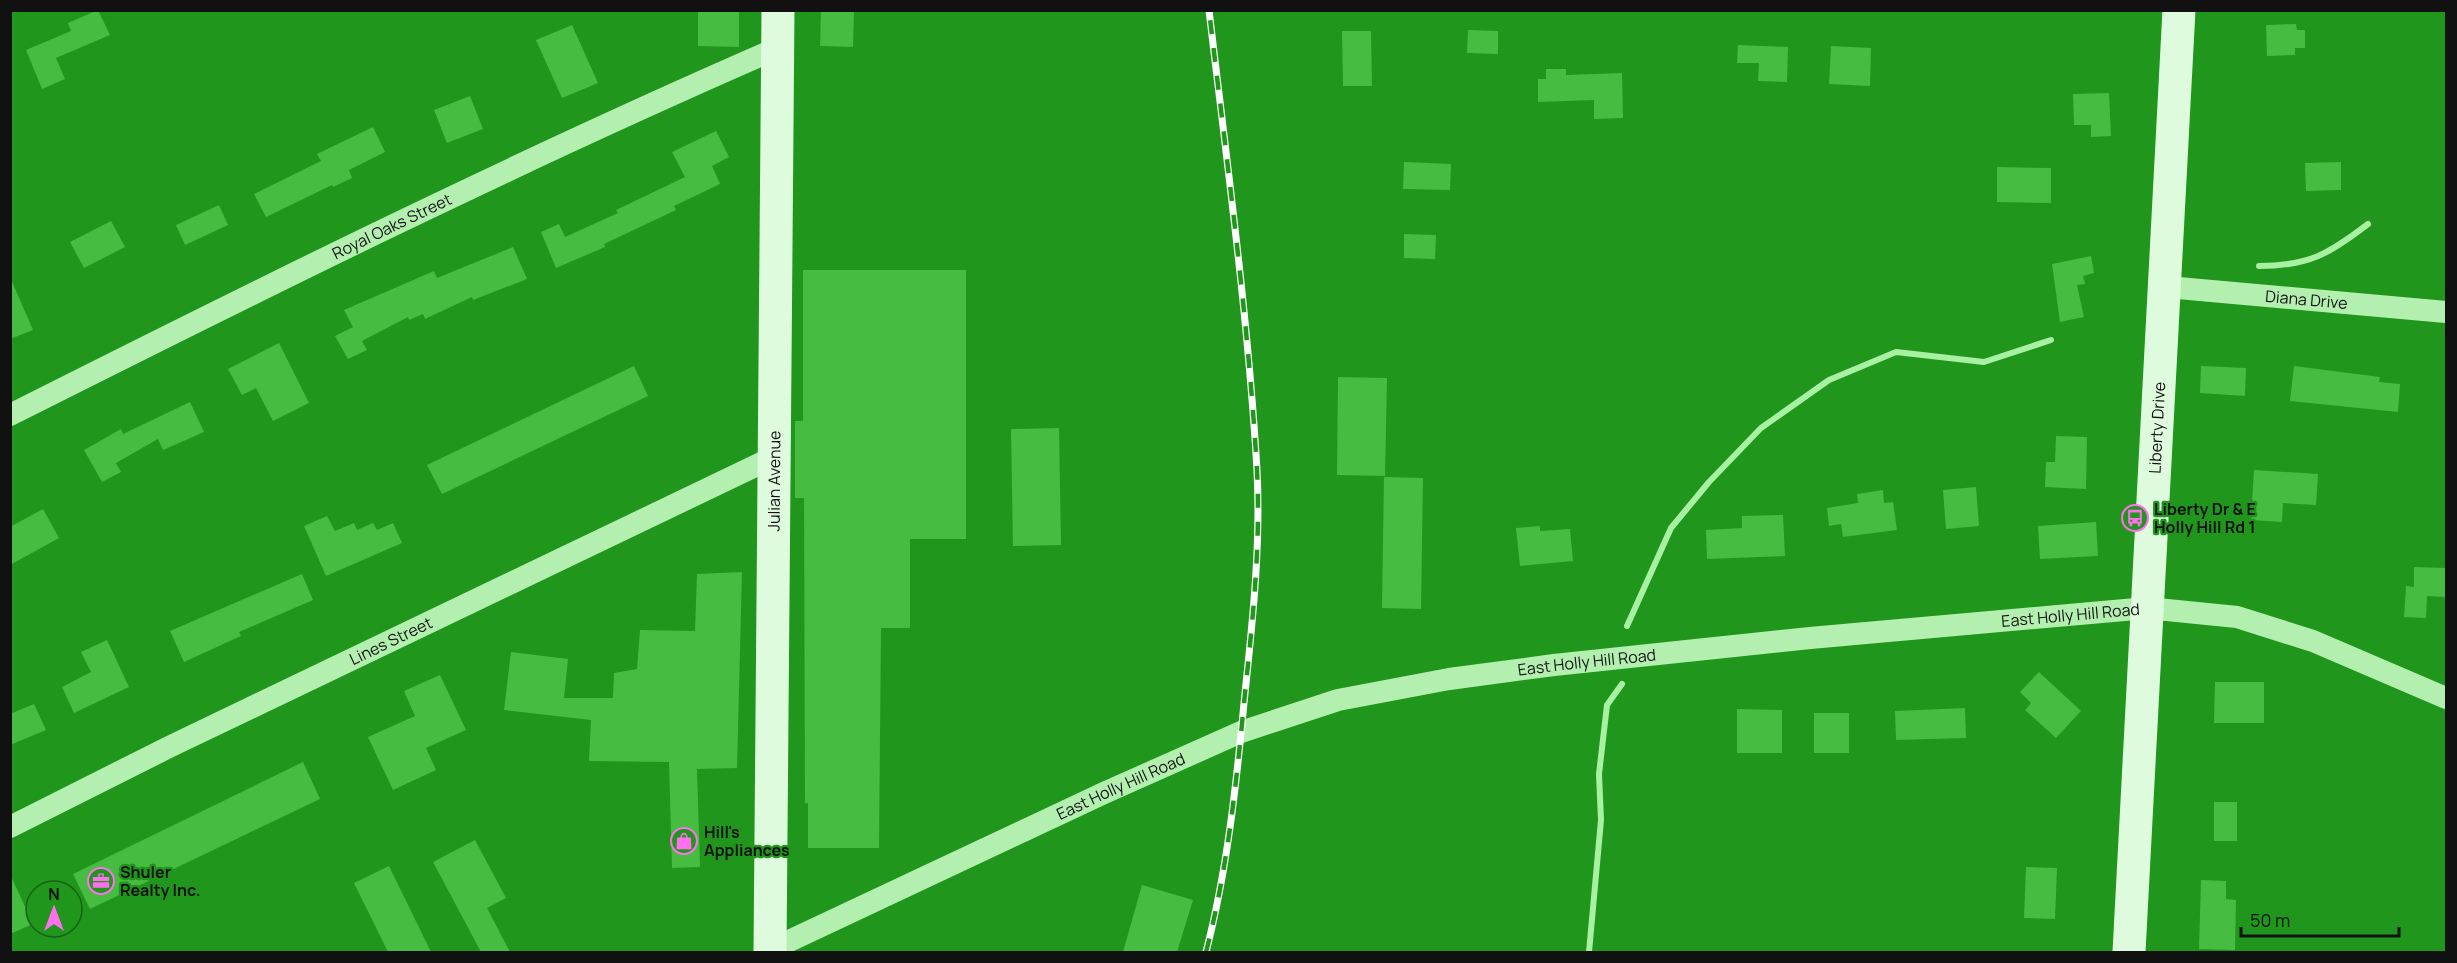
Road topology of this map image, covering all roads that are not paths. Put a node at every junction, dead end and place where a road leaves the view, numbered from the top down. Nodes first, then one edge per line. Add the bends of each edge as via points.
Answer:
1 (778, 10) edge
2 (2179, 10) edge
3 (778, 48) junction
4 (2166, 287) junction
5 (2446, 312) edge
6 (10, 415) edge
7 (774, 457) junction
8 (2147, 608) junction
9 (2446, 698) edge
10 (10, 827) edge
11 (768, 952) edge
12 (2129, 952) edge

1 - 3 street, Julian Avenue
2 - 4 street, Liberty Drive
3 - 6 street, Royal Oaks Street via 410,217
3 - 7 street, Julian Avenue
4 - 5 street, Diana Drive
4 - 8 street, Liberty Drive
7 - 10 street, Lines Street via 168,747
7 - 11 street, Julian Avenue
8 - 9 street, East Holly Hill Road via 2249,621 2313,641
8 - 11 street, East Holly Hill Road via 1554,665 1427,682 1338,700 1241,732
8 - 12 street, Liberty Drive

